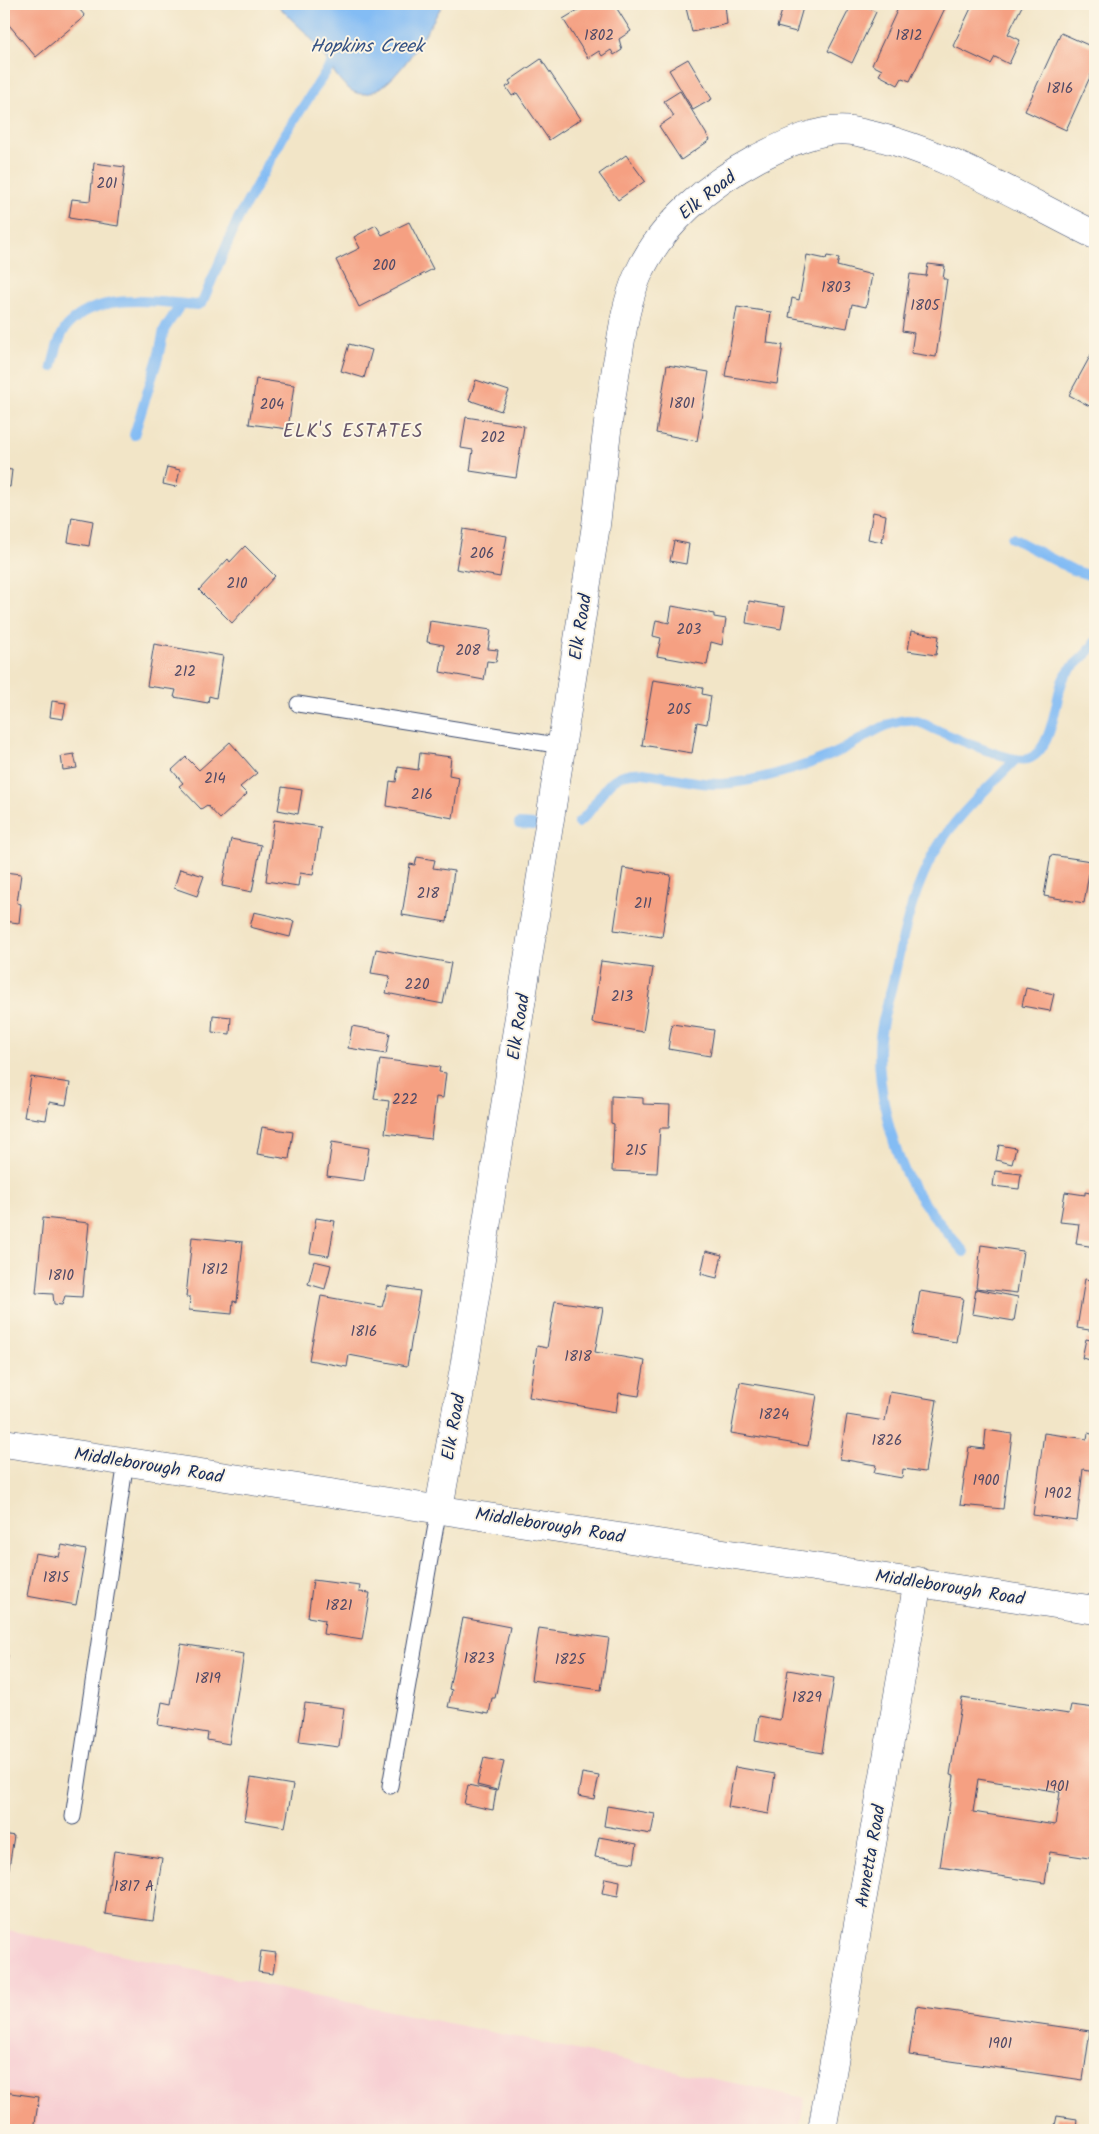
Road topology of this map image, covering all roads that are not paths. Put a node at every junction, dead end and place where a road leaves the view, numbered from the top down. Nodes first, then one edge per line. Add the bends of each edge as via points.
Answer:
1 (1095, 235) edge
2 (298, 704) dead end
3 (562, 746) junction
4 (4, 1443) edge
5 (126, 1461) junction
6 (439, 1508) junction
7 (918, 1581) junction
8 (1095, 1610) edge
9 (390, 1786) dead end
10 (73, 1817) dead end
11 (822, 2130) edge

1 - 3 street, Elk Road via 900,142 849,131 794,139 747,164 697,199 671,224 653,249 628,300 610,401 596,525
2 - 3 lane
3 - 6 street, Elk Road
4 - 5 street, Middleborough Road
5 - 6 street, Middleborough Road
5 - 10 lane
6 - 7 street, Middleborough Road
6 - 9 lane
7 - 8 street, Middleborough Road
7 - 11 street, Annetta Road

